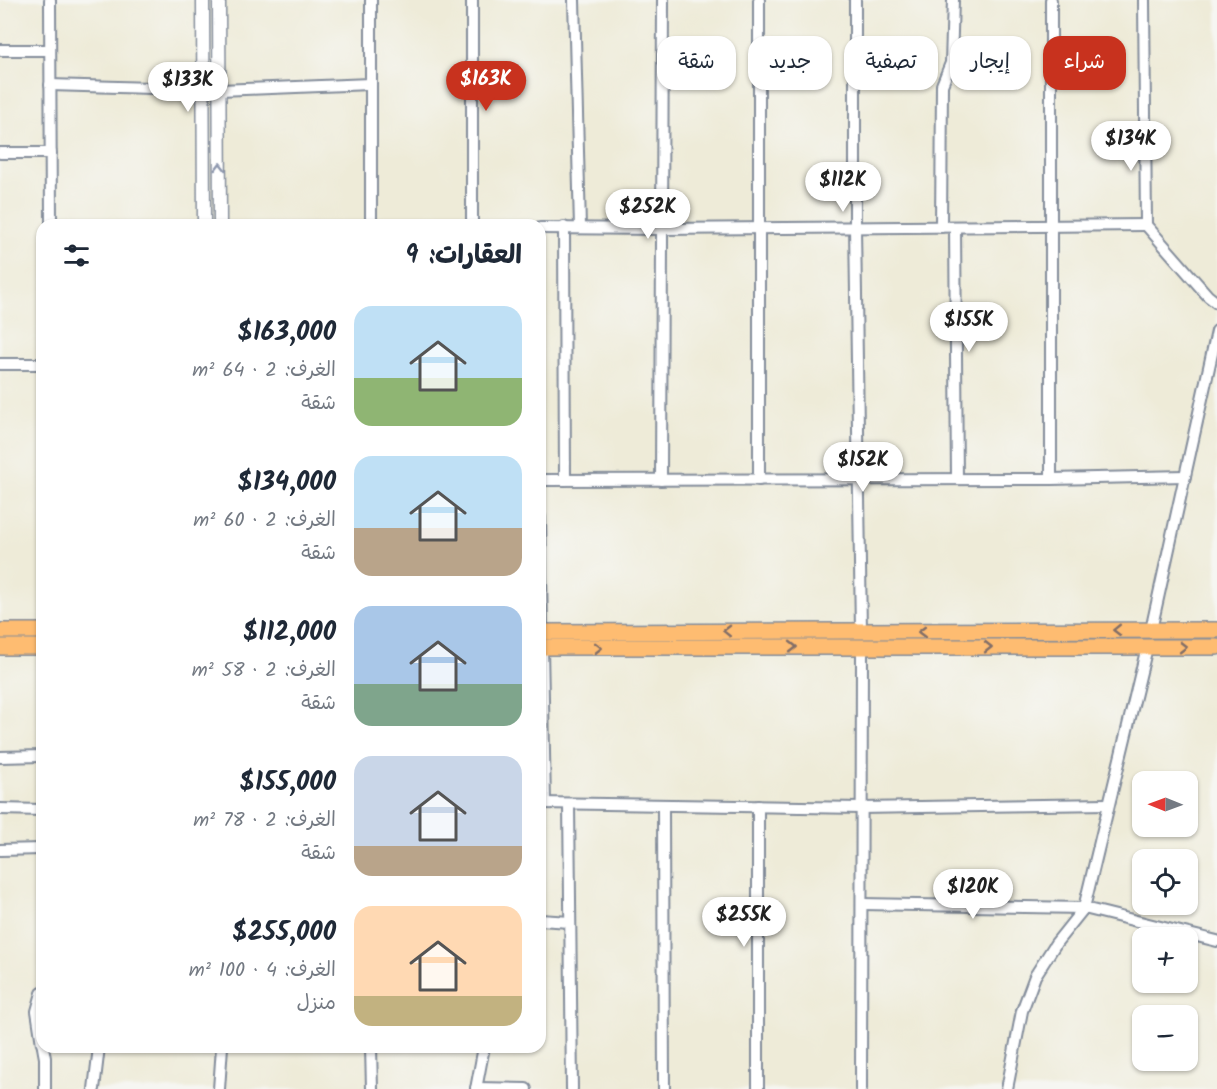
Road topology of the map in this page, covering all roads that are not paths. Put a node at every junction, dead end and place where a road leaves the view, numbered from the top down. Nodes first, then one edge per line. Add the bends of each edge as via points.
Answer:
1 (50, 0) edge
2 (203, 0) edge
3 (219, 0) edge
4 (371, 0) edge
5 (472, 0) edge
6 (573, 0) edge
7 (663, 0) edge
8 (759, 0) edge
9 (855, 0) edge
10 (952, 0) edge
11 (1051, 0) edge
12 (1144, 0) edge
13 (0, 50) edge
14 (50, 50) junction
15 (370, 84) junction
16 (51, 85) junction
17 (203, 90) junction
18 (220, 90) junction
19 (0, 153) edge
20 (51, 153) junction
21 (51, 219) edge
22 (204, 219) edge
23 (220, 219) edge
24 (372, 219) edge
25 (472, 219) edge
26 (1146, 225) junction
27 (1051, 226) junction
28 (580, 227) junction
29 (855, 227) junction
30 (942, 227) junction
31 (955, 227) junction
32 (546, 228) edge
33 (564, 228) junction
34 (758, 228) junction
35 (662, 229) junction
36 (1217, 303) edge
37 (1217, 331) edge
38 (0, 364) edge
39 (36, 364) edge
40 (1185, 476) junction
41 (858, 478) junction
42 (957, 479) junction
43 (1051, 479) junction
44 (546, 480) edge
45 (565, 480) junction
46 (661, 480) junction
47 (759, 480) junction
48 (1151, 630) junction
49 (1217, 630) edge
50 (0, 631) edge
51 (36, 632) edge
52 (546, 632) edge
53 (861, 632) junction
54 (1217, 646) edge
55 (0, 647) edge
56 (36, 647) edge
57 (1147, 647) junction
58 (546, 648) edge
59 (862, 648) junction
60 (36, 756) edge
61 (0, 757) edge
62 (546, 803) edge
63 (569, 804) junction
64 (1108, 804) junction
65 (663, 806) junction
66 (758, 806) junction
67 (861, 808) junction
68 (0, 809) edge
69 (36, 810) edge
70 (36, 849) edge
71 (0, 850) edge
72 (862, 904) junction
73 (1084, 908) junction
74 (546, 920) edge
75 (570, 922) junction
76 (1217, 940) edge
77 (44, 1053) edge
78 (98, 1053) edge
79 (222, 1053) edge
80 (371, 1053) edge
81 (483, 1053) edge
82 (476, 1088) edge
83 (45, 1089) edge
84 (94, 1089) edge
85 (219, 1089) edge
86 (372, 1089) edge
87 (526, 1089) edge
88 (572, 1089) edge
89 (664, 1089) edge
90 (758, 1089) edge
91 (861, 1089) edge
92 (1007, 1089) edge

1 - 14 street
2 - 17 street
3 - 18 street
4 - 15 street
5 - 25 street
6 - 28 street
7 - 35 street
8 - 34 street
9 - 29 street
10 - 30 street via 951,63 942,85
11 - 27 street
12 - 26 street
13 - 14 street
14 - 16 street
15 - 18 street
15 - 24 street
16 - 17 street
16 - 20 street
17 - 18 street
17 - 22 street
23 -> 18 street
19 - 20 street
20 - 21 street
26 - 27 street
26 - 36 street
27 - 31 street
27 - 43 street
28 - 33 street
28 - 35 street
29 - 30 street
29 - 34 street
29 - 41 street
30 - 31 street
31 - 42 street
32 - 33 street
33 - 45 street
34 - 35 street
34 - 47 street
35 - 46 street
37 - 40 street
38 - 39 street
40 - 43 street
40 - 48 street
41 - 42 street
41 - 47 street
41 - 53 street
42 - 43 street
44 - 45 street
45 - 46 street
46 - 47 street
48 - 49 main road
48 -> 53 main road
50 - 51 main road
53 -> 52 main road
57 -> 54 main road
55 - 56 main road
59 -> 57 main road
57 - 64 street
58 -> 59 main road
59 - 67 street
60 - 61 street
62 - 63 street
63 - 65 street
63 - 75 street
64 - 67 street
64 - 73 street
65 - 66 street
65 - 89 street
66 - 67 street
66 - 90 street
67 - 72 street
68 - 69 street
70 - 71 street
72 - 73 street
72 - 91 street
73 - 76 street
73 - 92 street via 1035,976 1022,1011
74 - 75 street
75 - 88 street
77 - 83 street
78 - 84 street
79 - 85 street
80 - 86 street
81 - 82 street
82 - 87 street

